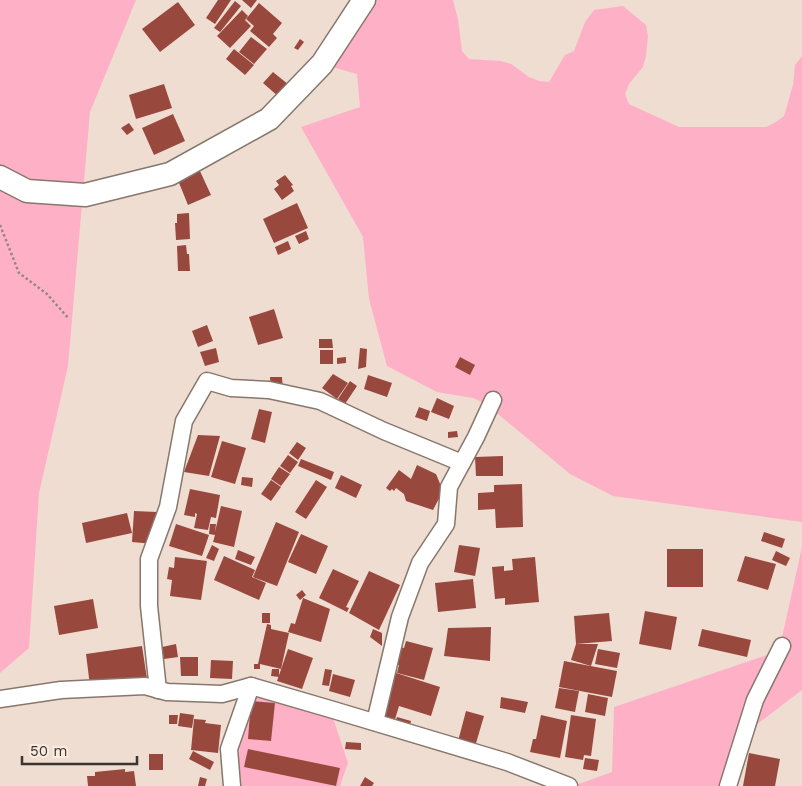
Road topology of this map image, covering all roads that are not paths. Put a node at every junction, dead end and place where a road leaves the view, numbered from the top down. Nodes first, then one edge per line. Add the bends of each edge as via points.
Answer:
1 (364, 0) edge
2 (0, 177) edge
3 (493, 400) dead end
4 (462, 463) junction
5 (782, 646) dead end
6 (251, 686) junction
7 (158, 690) junction
8 (0, 700) edge
9 (375, 722) junction
10 (232, 786) edge
11 (569, 786) edge
12 (728, 786) edge

1 - 2 street via 322,64 269,119 170,174 85,195 27,191
3 - 4 street
4 - 7 street via 320,401 270,390 231,388 207,381 184,421 168,507 149,559 149,606
4 - 9 street via 449,487 446,524 420,563 400,617
5 - 12 street via 755,700
6 - 7 street via 222,694
6 - 9 street
6 - 10 street via 229,749
7 - 8 street via 144,686 61,690
9 - 11 street via 507,762

